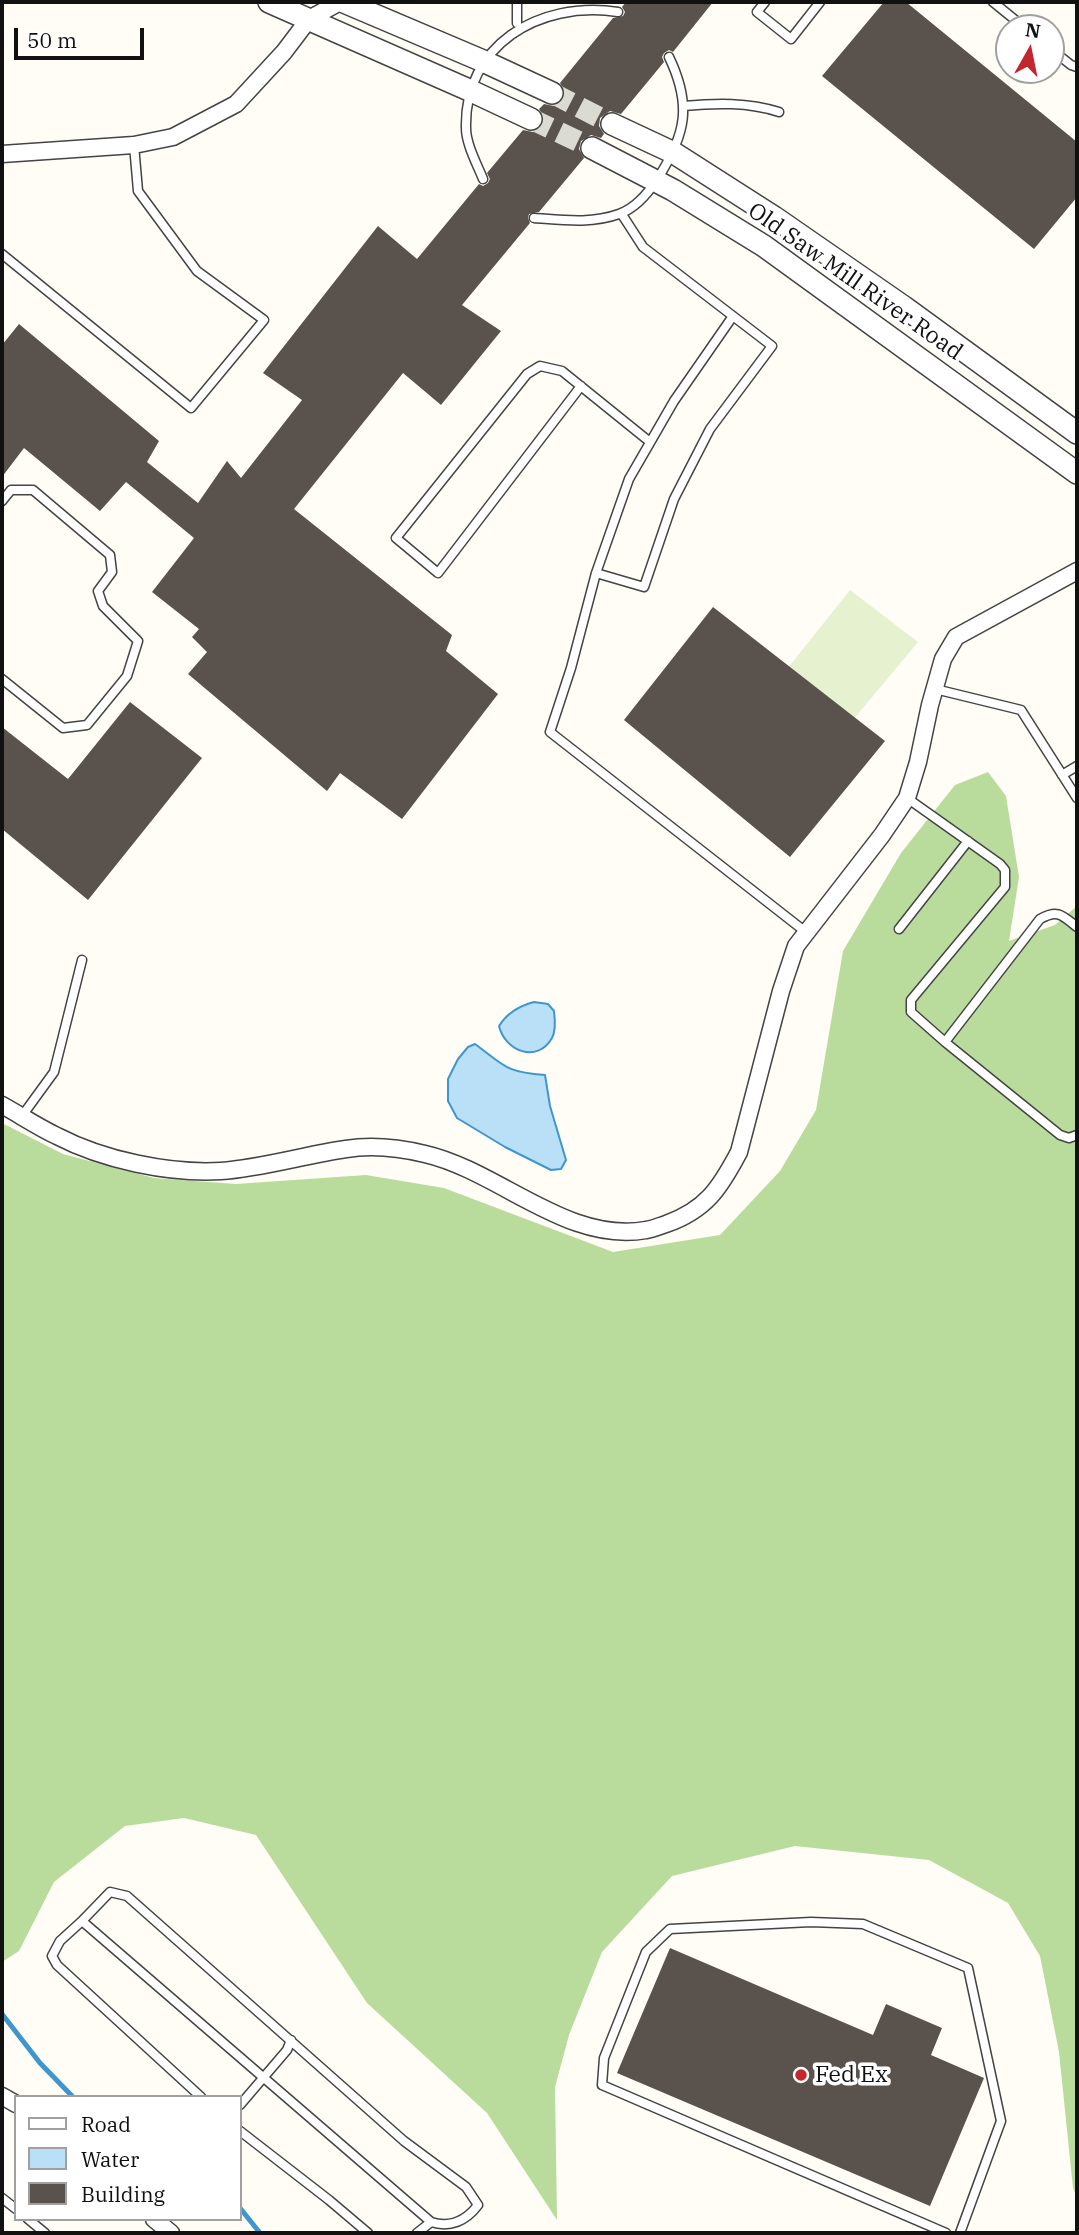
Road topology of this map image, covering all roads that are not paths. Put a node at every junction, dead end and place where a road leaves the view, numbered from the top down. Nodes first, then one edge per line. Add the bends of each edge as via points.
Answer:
1 (269, 2) edge
2 (342, 2) edge
3 (517, 2) edge
4 (765, 2) edge
5 (820, 2) edge
6 (993, 2) edge
7 (601, 4) edge
8 (310, 10) edge
9 (618, 12) dead end
10 (1008, 14) edge
11 (517, 23) junction
12 (669, 57) dead end
13 (483, 61) junction
14 (469, 90) junction
15 (552, 93) tunnel mouth
16 (683, 106) junction
17 (779, 112) dead end
18 (531, 119) tunnel mouth
19 (612, 124) tunnel mouth
20 (134, 145) junction
21 (592, 148) tunnel mouth
22 (674, 153) junction
23 (2, 154) edge
24 (483, 179) dead end
25 (656, 180) junction
26 (621, 213) junction
27 (534, 218) dead end
28 (3, 256) edge
29 (733, 316) junction
30 (581, 386) junction
31 (1077, 433) edge
32 (650, 442) junction
33 (1077, 473) edge
34 (2, 500) edge
35 (1077, 571) edge
36 (596, 573) junction
37 (2, 680) edge
38 (934, 689) junction
39 (1077, 766) edge
40 (1062, 775) junction
41 (907, 798) junction
42 (1077, 798) edge
43 (968, 841) junction
44 (1077, 927) edge
45 (899, 929) dead end
46 (807, 933) junction
47 (82, 960) dead end
48 (945, 1042) junction
49 (2, 1105) edge
50 (22, 1116) junction
51 (1077, 1135) edge
52 (82, 1922) junction
53 (291, 2040) junction
54 (263, 2079) junction
55 (199, 2095) edge
56 (242, 2103) edge
57 (242, 2133) edge
58 (30, 2221) edge
59 (156, 2221) edge
60 (431, 2222) junction
61 (45, 2233) edge
62 (171, 2233) edge
63 (368, 2233) edge
64 (417, 2233) edge
65 (946, 2233) edge
66 (960, 2233) edge

1 - 8 street
2 - 8 street
2 - 13 street
3 - 11 lane
4 - 5 lane via 757,12 791,39
6 - 10 lane
7 - 9 lane
7 - 11 lane via 557,6
8 - 14 street
8 - 20 street via 284,52 236,104 173,137
11 - 13 lane
12 - 16 lane
13 - 14 lane
13 - 15 street
14 - 18 street
14 - 24 lane via 466,130
16 - 17 lane via 738,104
16 - 22 lane
19 - 22 street, Old Saw Mill River Road
20 - 23 street
20 - 28 lane via 138,191 197,271 264,320 191,408
21 - 25 street, Old Saw Mill River Road
22 - 25 lane
22 - 31 street, Old Saw Mill River Road via 882,292
25 - 26 lane via 647,194
25 - 33 street, Old Saw Mill River Road via 764,246
26 - 27 lane via 582,222
26 - 29 lane via 643,247
29 - 32 lane
29 - 36 lane via 772,346 710,429 674,499 644,587
30 - 30 lane via 562,371 540,366 527,374 396,538 438,573
30 - 32 lane
32 - 36 lane via 629,479
34 - 37 lane via 11,490 33,490 110,555 112,572 99,591 103,606 138,641 127,676 87,725 63,728
35 - 38 street via 956,637
36 - 46 lane via 550,732
38 - 40 lane via 1021,710
38 - 41 street
39 - 40 lane
40 - 42 lane
41 - 43 lane
41 - 46 street
43 - 45 lane
43 - 48 lane via 1005,870 1005,887 911,1000 911,1012
44 - 48 lane via 1062,915 1051,913 1040,919
46 - 50 street via 796,946 781,991 739,1152 726,1176 708,1200 681,1219 646,1230 607,1231 569,1221 476,1172 426,1154 348,1148 221,1171 172,1169 115,1158 58,1137
47 - 50 lane via 54,1072
48 - 51 lane via 1060,1135
49 - 50 street
52 - 53 lane via 110,1892 127,1896
52 - 54 lane
52 - 55 lane via 60,1941 52,1956 57,1965
53 - 54 lane
53 - 60 lane via 404,2141 466,2187 478,2205 470,2216 445,2226
54 - 56 lane
54 - 60 lane
57 - 63 lane
58 - 61 lane
59 - 62 street
60 - 64 lane
65 - 66 lane via 602,2084 604,2058 646,1952 670,1929 863,1924 968,1968 1001,2121

